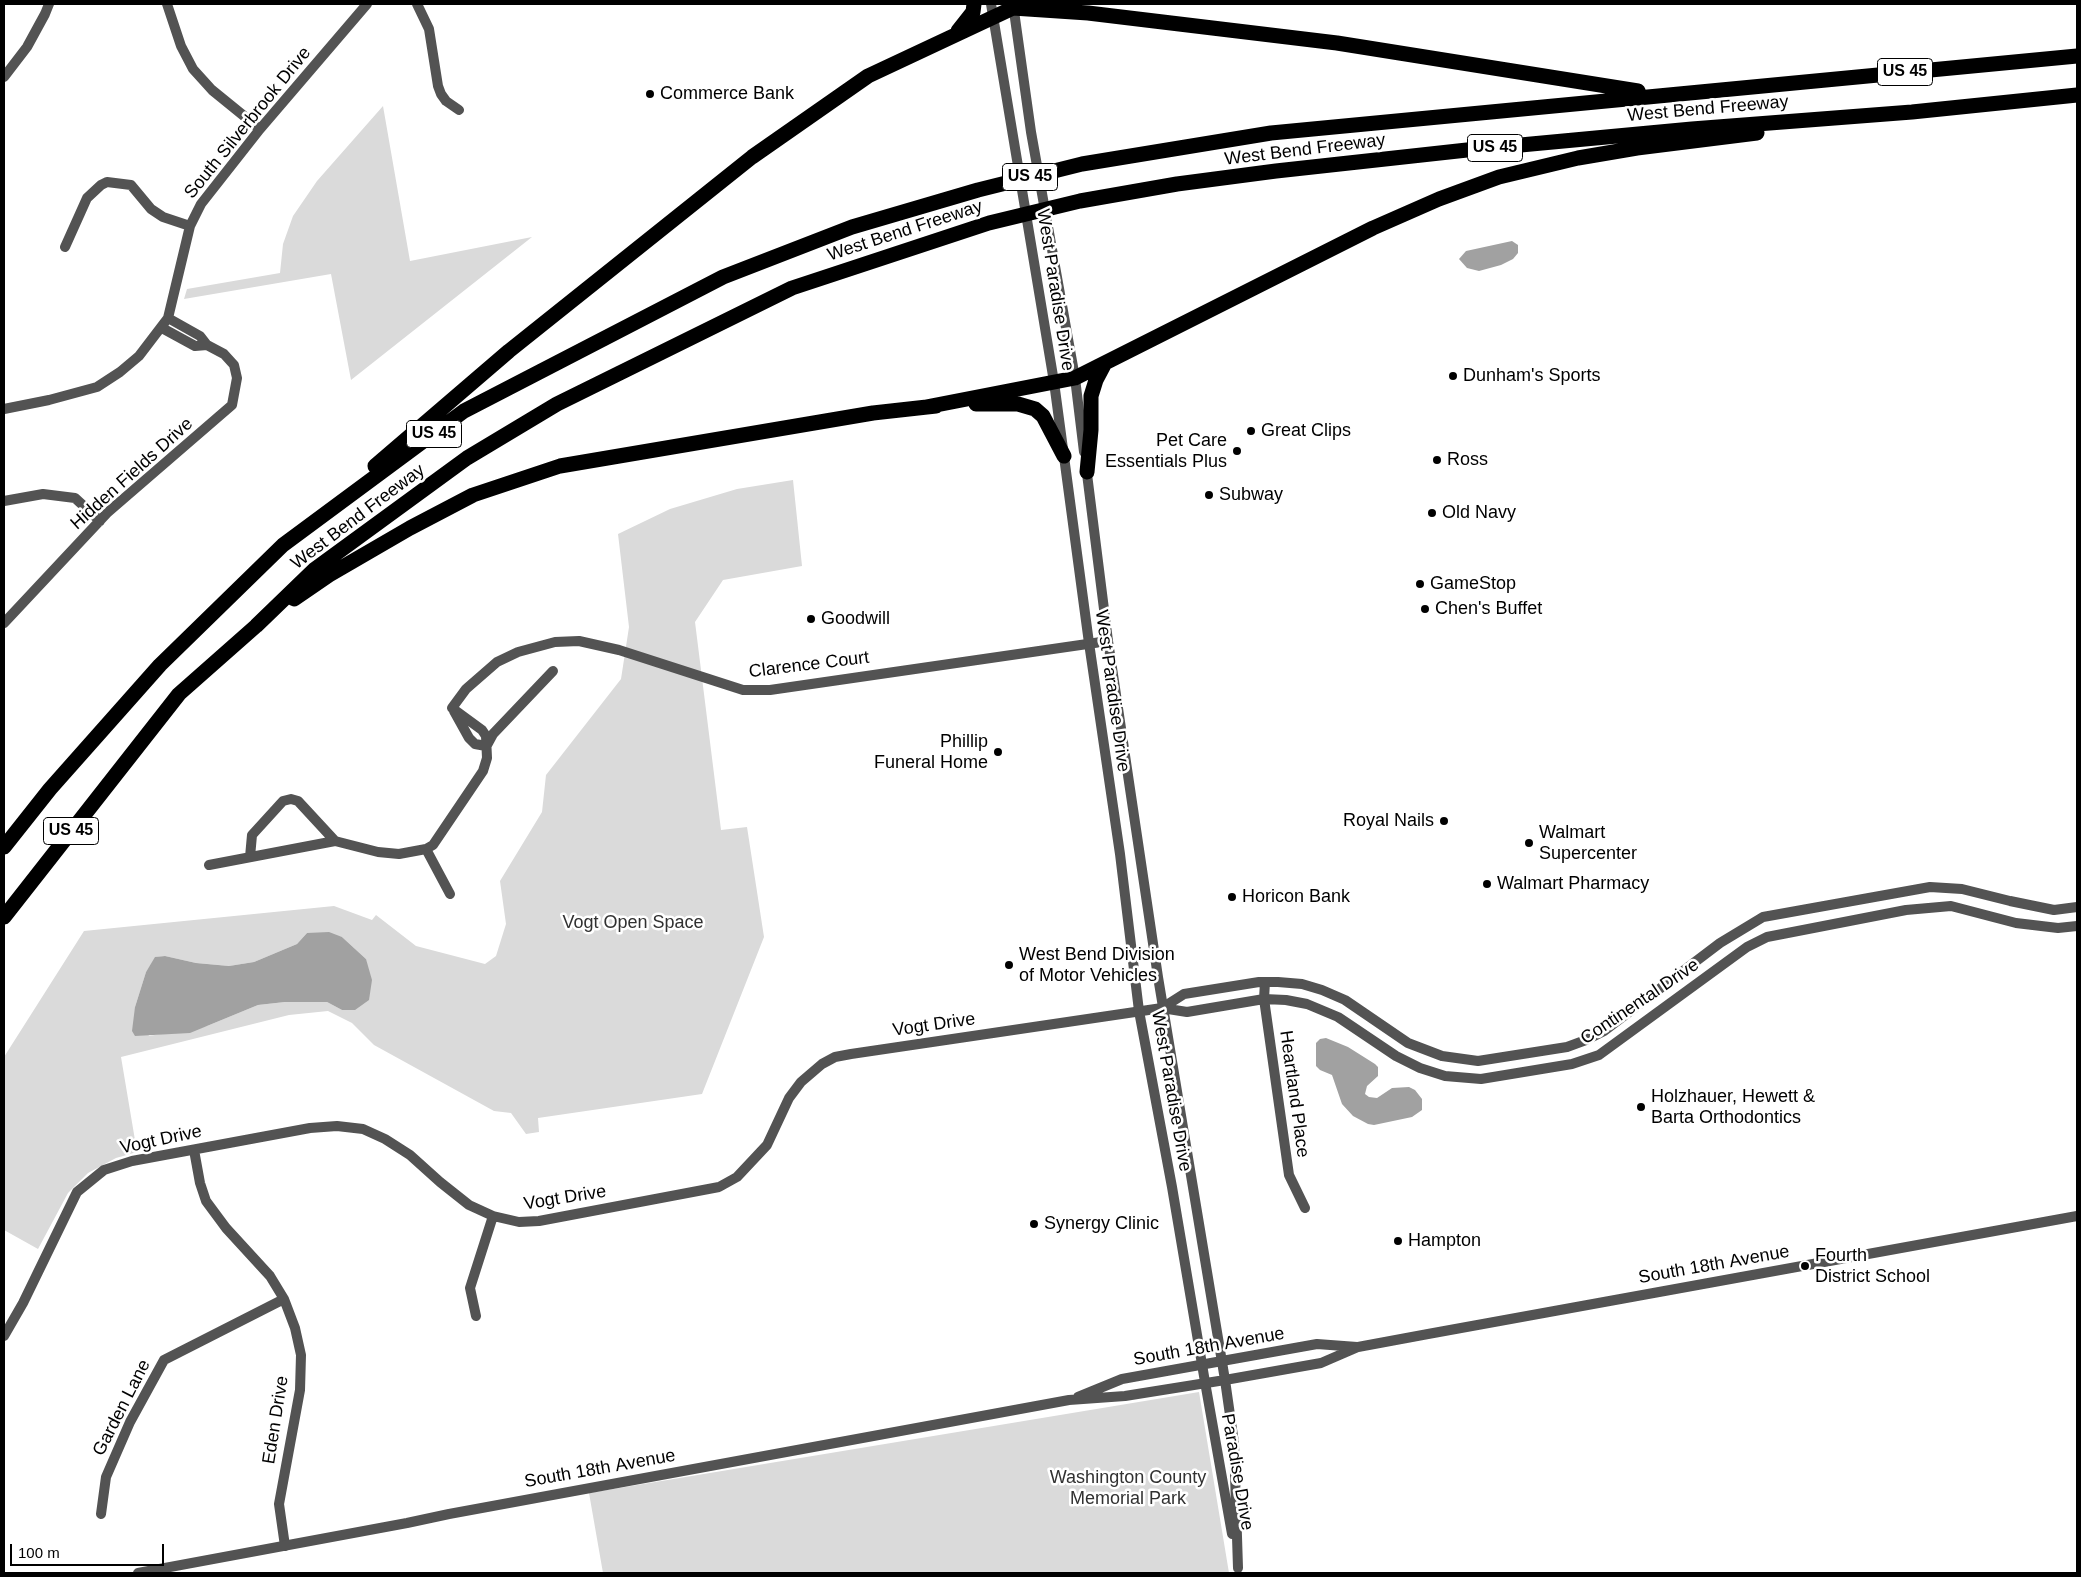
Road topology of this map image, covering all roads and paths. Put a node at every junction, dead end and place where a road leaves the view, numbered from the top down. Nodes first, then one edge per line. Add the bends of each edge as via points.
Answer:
1 (49, 4) edge
2 (167, 4) edge
3 (367, 4) edge
4 (417, 4) edge
5 (974, 4) edge
6 (1068, 4) edge
7 (1013, 6) edge
8 (992, 10) edge
9 (1088, 13) junction
10 (954, 36) junction
11 (2077, 56) edge
12 (4, 76) edge
13 (1660, 95) junction
14 (2077, 96) edge
15 (459, 110) dead end
16 (1912, 112) junction
17 (260, 129) junction
18 (190, 226) junction
19 (65, 247) dead end
20 (168, 318) junction
21 (162, 328) junction
22 (207, 345) junction
23 (1105, 363) junction
24 (1075, 378) junction
25 (1054, 382) junction
26 (926, 407) junction
27 (4, 408) edge
28 (1064, 456) junction
29 (1087, 472) junction
30 (4, 501) edge
31 (100, 521) junction
32 (283, 545) junction
33 (4, 623) edge
34 (256, 626) junction
35 (1108, 640) junction
36 (1089, 643) junction
37 (553, 671) dead end
38 (486, 746) junction
39 (335, 841) junction
40 (4, 847) edge
41 (426, 849) junction
42 (250, 856) junction
43 (209, 865) dead end
44 (450, 894) dead end
45 (2077, 907) edge
46 (4, 917) edge
47 (2077, 926) edge
48 (1265, 982) junction
49 (1264, 999) junction
50 (1162, 1008) junction
51 (1139, 1011) junction
52 (194, 1150) junction
53 (1305, 1208) dead end
54 (493, 1216) junction
55 (2077, 1216) edge
56 (284, 1299) junction
57 (476, 1316) dead end
58 (4, 1336) edge
59 (1358, 1348) junction
60 (1222, 1361) junction
61 (1202, 1364) junction
62 (1225, 1380) junction
63 (1205, 1382) junction
64 (1069, 1400) junction
65 (101, 1514) dead end
66 (284, 1546) junction
67 (1238, 1570) edge
68 (138, 1573) edge

1 - 12 street via 27,47
2 - 17 street via 180,46 193,70
3 - 17 street, South Silverbrook Drive
4 - 15 street via 429,29 441,94
5 - 10 highway via 973,12
6 - 9 highway
7 - 8 highway
7 - 9 highway
7 - 24 street, West Paradise Drive via 1031,132
8 - 10 highway
8 - 25 street, West Paradise Drive
9 - 13 highway via 1336,43
10 - 32 highway via 868,76 752,157 509,351
11 - 13 highway, West Bend Freeway / US 45
13 - 32 highway, West Bend Freeway / US 45 via 1271,133 1082,164 852,227 722,277 464,411
14 - 16 highway, West Bend Freeway / US 45
16 - 23 highway via 1825,126 1638,148 1499,177 1373,228
16 - 34 highway, West Bend Freeway / US 45 via 1448,152 1197,181 1080,201 989,223 792,288 557,404 467,458 315,569
17 - 18 street, South Silverbrook Drive via 201,204
18 - 19 street via 150,209 130,185 107,182 87,198
18 - 20 street, South Silverbrook Drive
20 - 21 street, South Silverbrook Drive
20 - 22 street, Hidden Fields Drive via 200,336
21 - 22 street, Hidden Fields Drive via 195,346
21 - 27 street, South Silverbrook Drive via 139,356 97,387
22 - 31 street, Hidden Fields Drive via 224,354 234,365 237,378 232,405
23 - 24 highway
23 - 29 highway via 1091,396
24 - 25 highway
24 - 29 street, West Paradise Drive
25 - 26 highway
25 - 28 street, West Paradise Drive
26 - 28 highway via 1028,405 1043,416
26 - 34 highway via 873,413 560,466 457,503 329,575
28 - 36 street, West Paradise Drive
29 - 35 street, West Paradise Drive
30 - 31 street via 43,494 75,498
31 - 33 street, Hidden Fields Drive
32 - 40 highway, West Bend Freeway / US 45 via 160,665 50,789
34 - 46 highway, West Bend Freeway / US 45 via 179,694
35 - 36 street, Clarence Court
35 - 50 street, West Paradise Drive
36 - 38 street, Clarence Court via 743,690 619,650 579,642 555,642 518,652 497,662 466,688 452,708 469,738 475,744
36 - 51 street, West Paradise Drive
37 - 38 street via 493,734
38 - 41 street via 483,771 433,845
39 - 41 street via 400,854
39 - 42 street
39 - 42 street via 298,801 291,798 283,800 252,835
41 - 44 street
42 - 43 street
45 - 48 street, Continental Drive via 2054,910 1962,889 1930,888 1764,917 1720,943 1604,1031 1567,1047 1478,1061 1442,1056 1408,1043 1345,1000 1322,990 1302,984
47 - 49 street, Continental Drive via 2058,928 2016,923 1951,906 1906,910 1767,937 1747,947 1599,1054 1572,1064 1481,1079 1445,1076 1420,1068 1338,1017 1307,1004
48 - 49 street, Heartland Place
48 - 50 street, Continental Drive via 1184,994
49 - 50 street, Continental Drive via 1187,1012
49 - 53 street, Heartland Place via 1289,1175
50 - 51 street, Vogt Drive
50 - 60 street, West Paradise Drive
51 - 54 street, Vogt Drive via 835,1057 801,1082 789,1098 767,1145 737,1177 719,1187 538,1221 519,1222
51 - 61 street, West Paradise Drive
52 - 54 street, Vogt Drive via 310,1128 337,1126 363,1129 410,1155 469,1205
52 - 56 street, Eden Drive via 206,1201 270,1276
52 - 58 street, Vogt Drive via 132,1161 104,1170 76,1192
54 - 57 street via 470,1288
55 - 59 street, South 18th Avenue
56 - 65 street, Garden Lane via 164,1360 130,1422 106,1478
56 - 66 street, Eden Drive via 301,1355 300,1390 279,1504
59 - 60 street, South 18th Avenue via 1317,1344
59 - 62 street, South 18th Avenue via 1321,1363
60 - 61 street, South 18th Avenue
60 - 62 street, West Paradise Drive
61 - 63 street, West Paradise Drive
61 - 64 street, South 18th Avenue via 1122,1379
62 - 63 street, South 18th Avenue
62 - 67 street, Paradise Drive via 1234,1443
63 - 64 street, South 18th Avenue via 1125,1396
63 - 67 street, Paradise Drive
64 - 66 street, South 18th Avenue
66 - 68 street, South 18th Avenue

